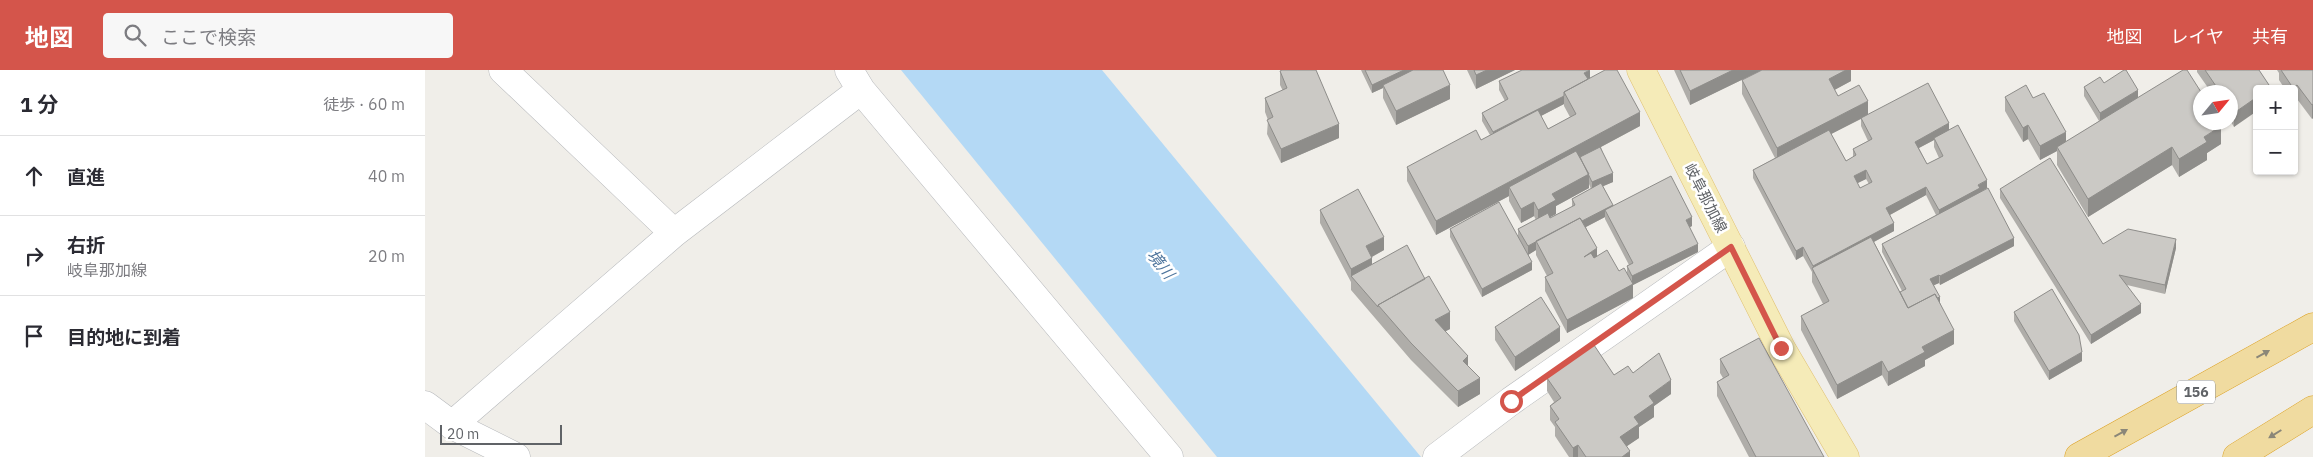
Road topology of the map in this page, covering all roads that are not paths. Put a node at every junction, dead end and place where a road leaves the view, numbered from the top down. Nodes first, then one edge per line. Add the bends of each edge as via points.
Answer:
1 (503, 70) edge
2 (1641, 70) edge
3 (855, 80) edge
4 (674, 233) junction
5 (1731, 247) junction
6 (2313, 327) edge
7 (425, 405) edge
8 (2313, 410) edge
9 (452, 425) junction
10 (1440, 454) edge
11 (516, 457) edge
12 (1169, 457) edge
13 (1845, 457) edge
14 (2079, 457) edge
15 (2237, 457) edge

1 - 4 street
2 - 5 main road, 岐阜那加線
3 - 4 street
3 - 12 street
4 - 9 street
5 - 10 street
5 - 13 main road, 岐阜那加線 via 1781,348
14 -> 6 highway, 156
7 - 9 street
8 -> 15 highway
9 - 11 street

